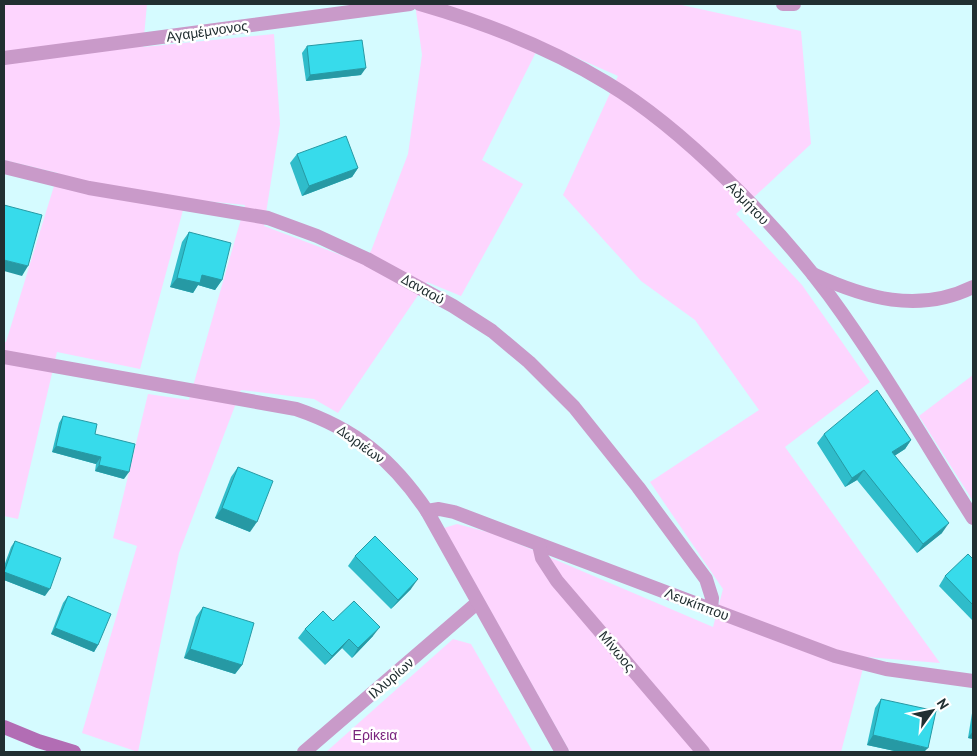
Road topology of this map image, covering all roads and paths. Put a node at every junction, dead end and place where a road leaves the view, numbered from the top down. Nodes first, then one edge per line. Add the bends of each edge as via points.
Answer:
1 (410, 4) edge
2 (420, 4) edge
3 (783, 4) edge
4 (794, 4) edge
5 (4, 58) edge
6 (4, 167) edge
7 (810, 272) junction
8 (973, 288) edge
9 (4, 357) edge
10 (426, 510) junction
11 (973, 518) edge
12 (539, 545) junction
13 (477, 603) junction
14 (711, 609) junction
15 (973, 681) edge
16 (4, 726) edge
17 (39, 747) edge
18 (74, 752) edge
19 (304, 752) edge
20 (562, 752) edge
21 (703, 752) edge

1 - 5 street, Αγαμέμνονος
2 - 7 street, Αδμήτου via 504,30 582,68 626,95 709,164
3 - 4 street
6 - 14 street, Δαναού via 88,188 277,221 367,259 453,306 492,331 574,407 706,579 712,598
7 - 8 street via 847,289 887,300 925,300
7 - 11 street, Αδμήτου via 846,321
9 - 10 street, Δωριέων via 276,404 315,416 349,432 376,451 403,478
10 - 12 street, Λευκίππου via 454,512
10 - 13 street, Δωριέων
12 - 14 street, Λευκίππου
12 - 21 street, Μίνωος via 542,558 557,581
13 - 19 street, Ιλλυρίων
13 - 20 street, Δωριέων
14 - 15 street, Λευκίππου via 852,662
16 - 17 main road
17 - 18 main road

